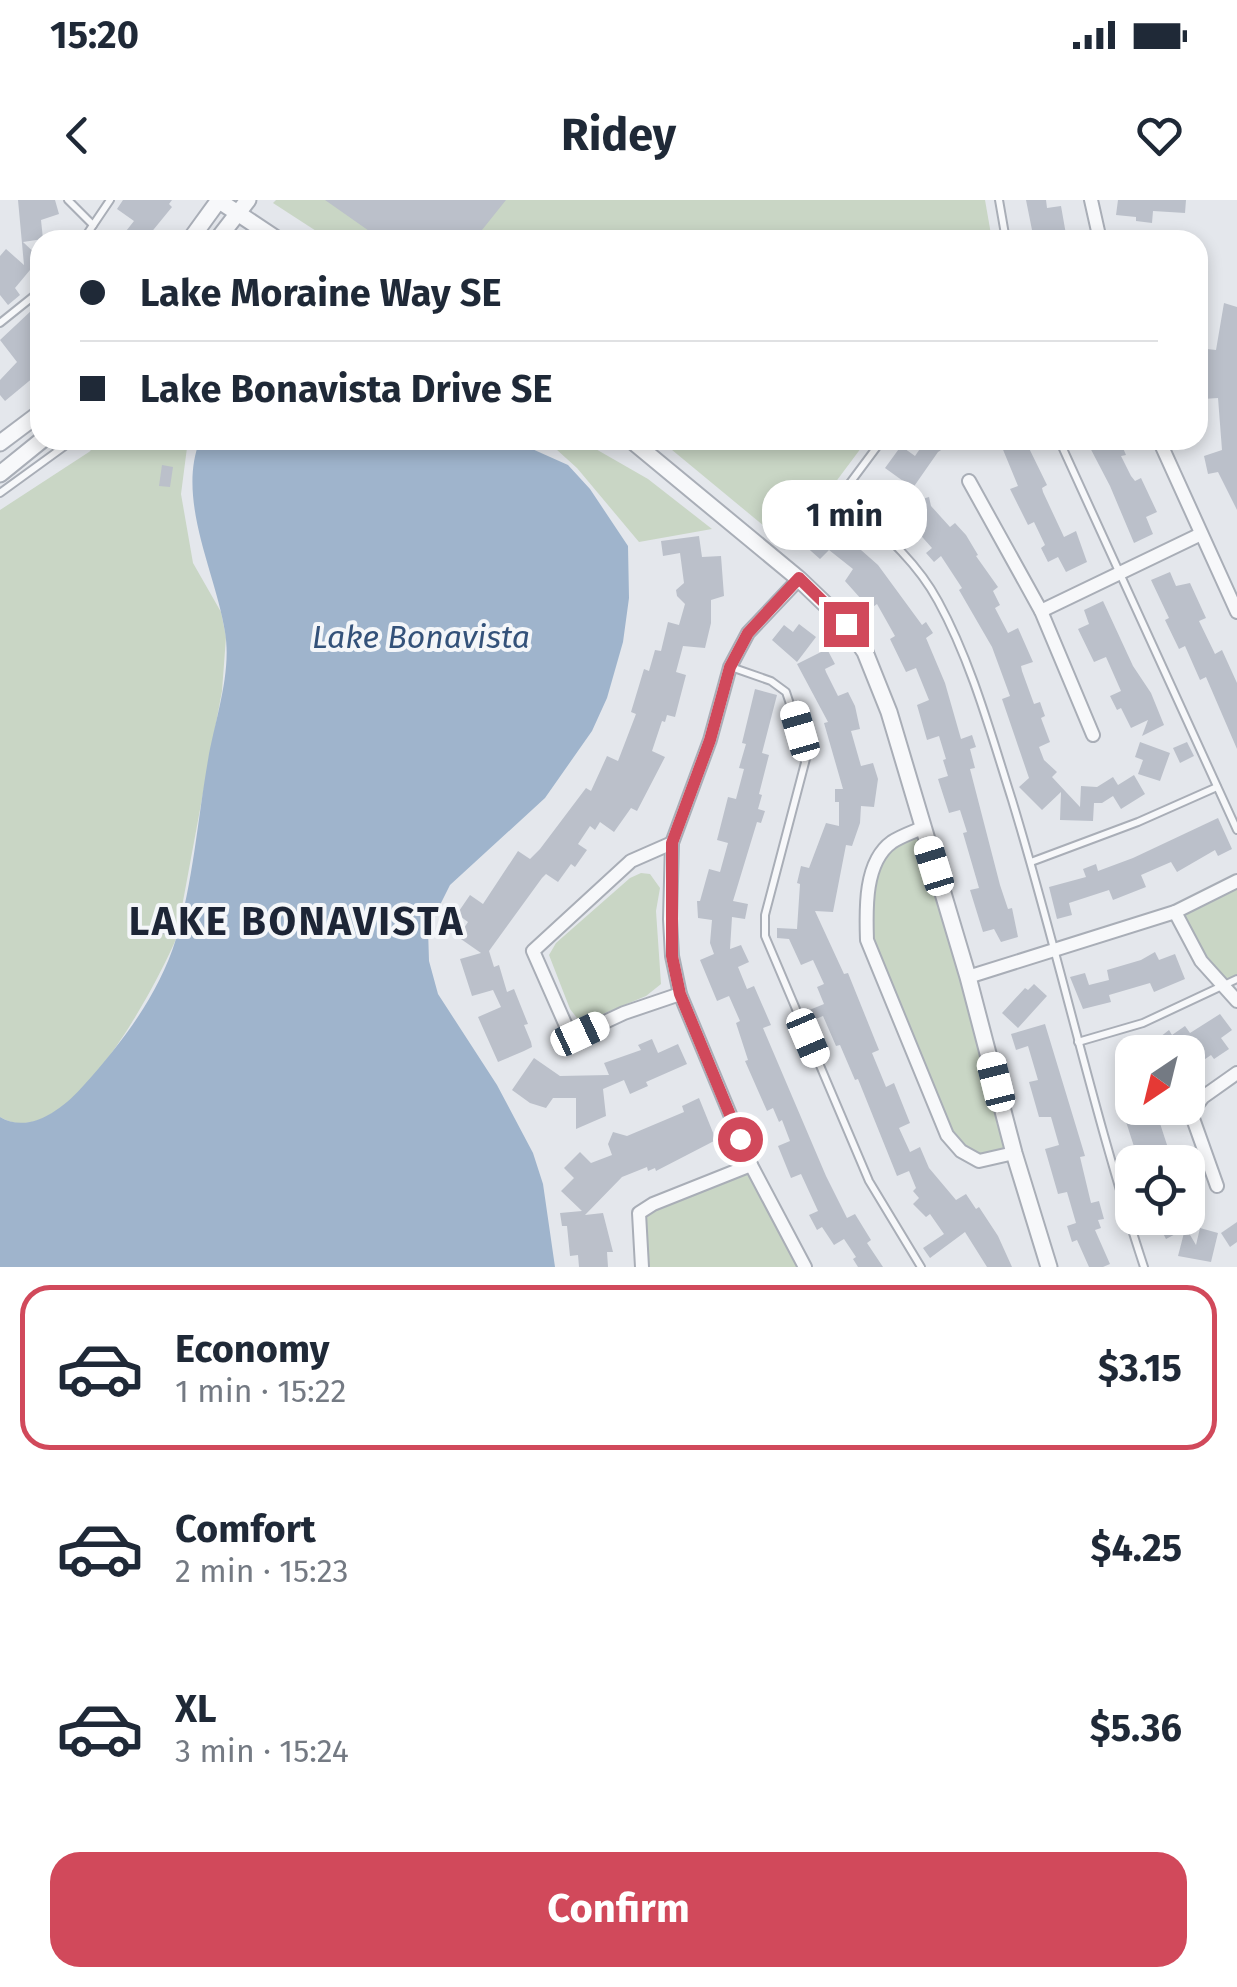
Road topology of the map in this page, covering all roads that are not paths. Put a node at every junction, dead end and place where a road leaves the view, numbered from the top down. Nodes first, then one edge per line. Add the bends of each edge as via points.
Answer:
1 (68, 200) edge
2 (110, 200) edge
3 (219, 200) edge
4 (248, 200) edge
5 (999, 200) edge
6 (1092, 200) edge
7 (237, 214) junction
8 (93, 225) junction
9 (90, 230) edge
10 (197, 230) edge
11 (225, 230) edge
12 (262, 230) edge
13 (1004, 230) edge
14 (1098, 230) edge
15 (30, 299) edge
16 (0, 322) edge
17 (30, 420) edge
18 (0, 444) edge
19 (30, 450) edge
20 (58, 450) edge
21 (644, 450) edge
22 (875, 450) edge
23 (1065, 450) edge
24 (1163, 450) edge
25 (0, 474) edge
26 (969, 481) dead end
27 (0, 493) edge
28 (1201, 534) junction
29 (1119, 571) junction
30 (799, 578) junction
31 (1041, 611) junction
32 (1237, 612) edge
33 (730, 667) junction
34 (1093, 735) dead end
35 (1217, 788) junction
36 (922, 828) junction
37 (1237, 830) edge
38 (672, 843) junction
39 (1031, 862) junction
40 (1237, 881) edge
41 (1175, 912) junction
42 (1054, 953) junction
43 (968, 977) junction
44 (1237, 979) edge
45 (1223, 986) junction
46 (680, 994) junction
47 (1237, 1001) edge
48 (1078, 1042) junction
49 (1237, 1074) edge
50 (1014, 1152) junction
51 (751, 1165) junction
52 (1216, 1186) dead end
53 (642, 1267) edge
54 (805, 1267) edge
55 (920, 1267) edge
56 (1049, 1267) edge
57 (1144, 1267) edge

1 - 8 lane
2 - 8 lane
3 - 7 street
3 - 10 street
4 - 7 street
5 - 13 lane
6 - 14 street
7 - 11 street
7 - 12 street
8 - 9 lane
15 - 16 lane
17 - 18 street
19 - 25 street
20 - 27 lane
21 - 30 street
22 - 39 lane via 841,495 910,559 938,600 985,714
23 - 29 lane
24 - 28 street
26 - 31 street
28 - 29 street
28 - 32 street
29 - 31 street
29 - 35 lane
30 - 33 street via 748,633
30 - 36 street via 865,652
31 - 34 street
33 - 38 street
33 - 55 lane via 771,681 794,707 808,755 765,936 869,1181
35 - 37 lane
35 - 39 lane
36 - 43 street
36 - 50 street via 891,842 876,860 868,940 947,1135 980,1160
38 - 46 street via 672,956
38 - 46 street via 631,861 532,951 567,1028 580,1034
39 - 42 lane
40 - 41 street
41 - 42 street
41 - 45 street
42 - 43 street
42 - 48 lane
43 - 50 street
44 - 45 lane
45 - 47 street
45 - 48 lane via 1142,1023
46 - 51 street
48 - 57 lane
49 - 52 street via 1191,1113
50 - 56 street
51 - 53 street via 639,1213
51 - 54 street

